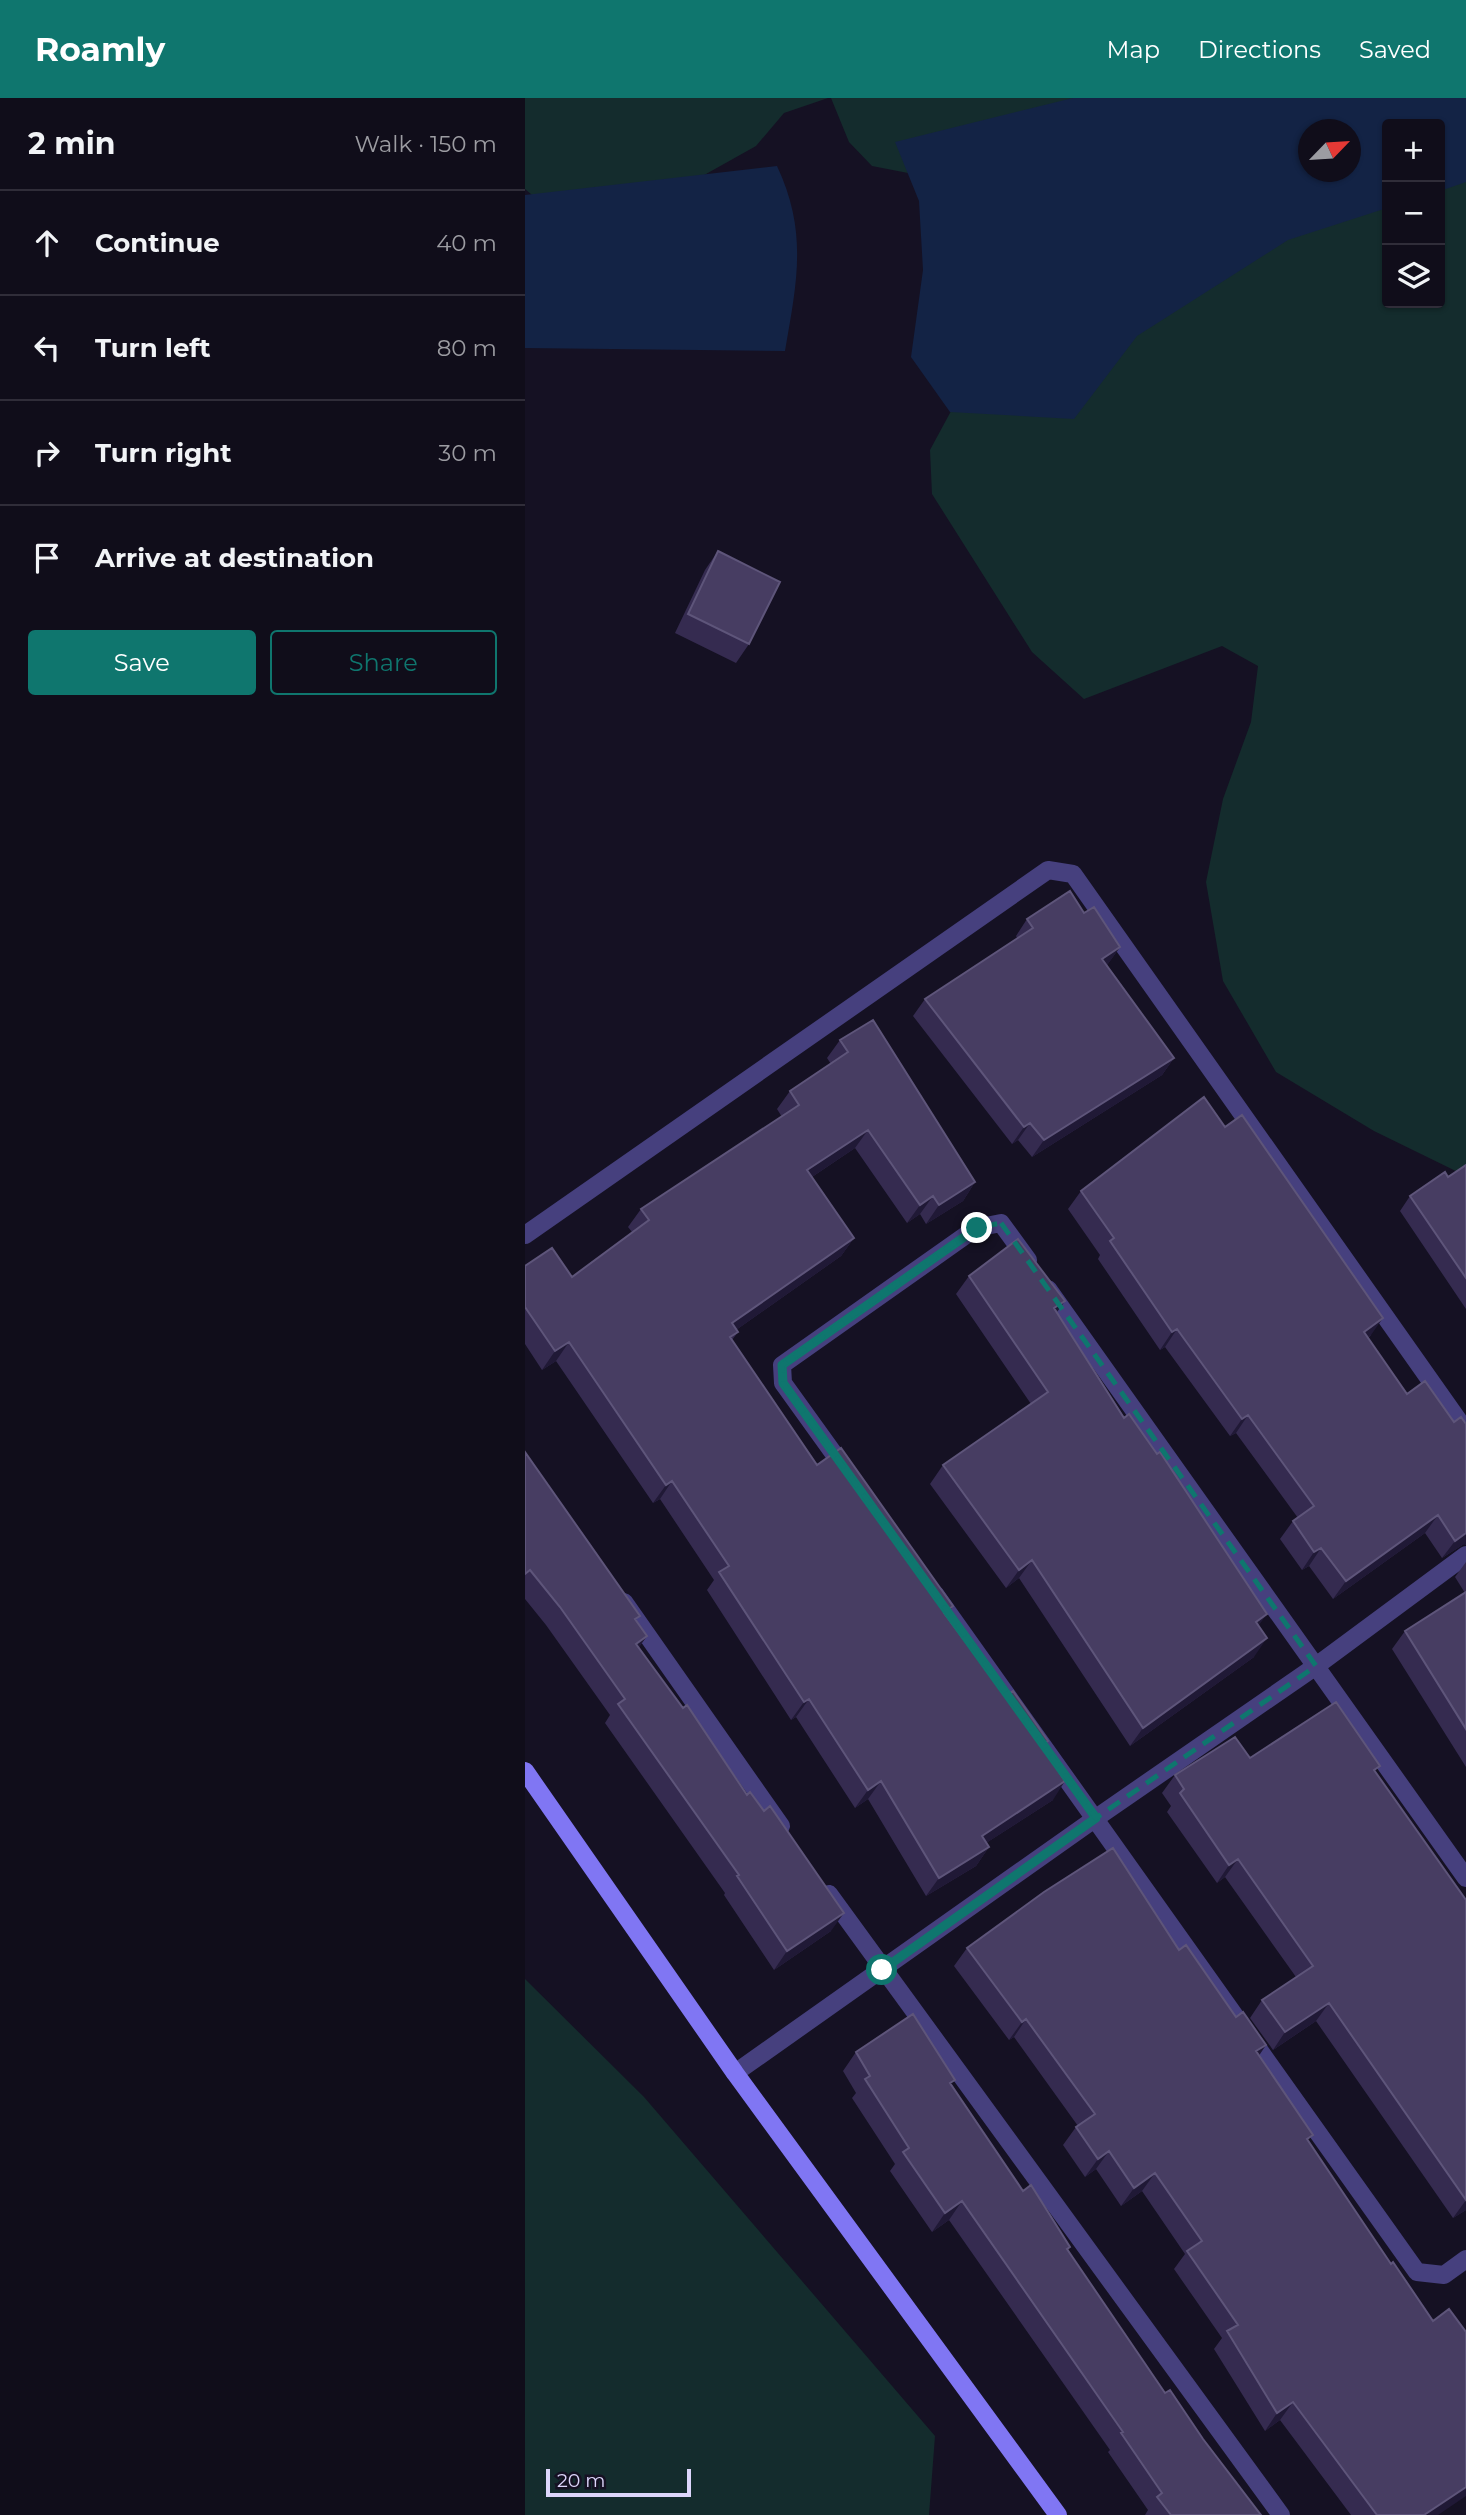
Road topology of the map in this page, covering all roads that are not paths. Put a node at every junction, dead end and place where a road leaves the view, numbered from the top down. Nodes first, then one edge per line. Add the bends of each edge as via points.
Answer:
1 (525, 1235) edge
2 (1466, 1431) edge
3 (855, 1483) edge
4 (1466, 1555) edge
5 (927, 1584) edge
6 (612, 1586) edge
7 (1316, 1666) junction
8 (525, 1771) edge
9 (1096, 1818) junction
10 (795, 1846) edge
11 (1466, 1878) edge
12 (818, 1879) edge
13 (882, 1970) junction
14 (736, 2073) junction
15 (1466, 2259) edge
16 (1058, 2515) edge
17 (1281, 2515) edge

1 - 2 street via 1048,870 1073,874
3 - 7 street via 783,1383 782,1365 977,1228 1002,1223
4 - 7 street
5 - 9 street
6 - 10 street
7 - 9 street
7 - 11 street
8 - 14 street
9 - 13 street
9 - 15 street via 1417,2272 1444,2274
12 - 13 street
13 - 14 street
13 - 17 street
14 - 16 street

